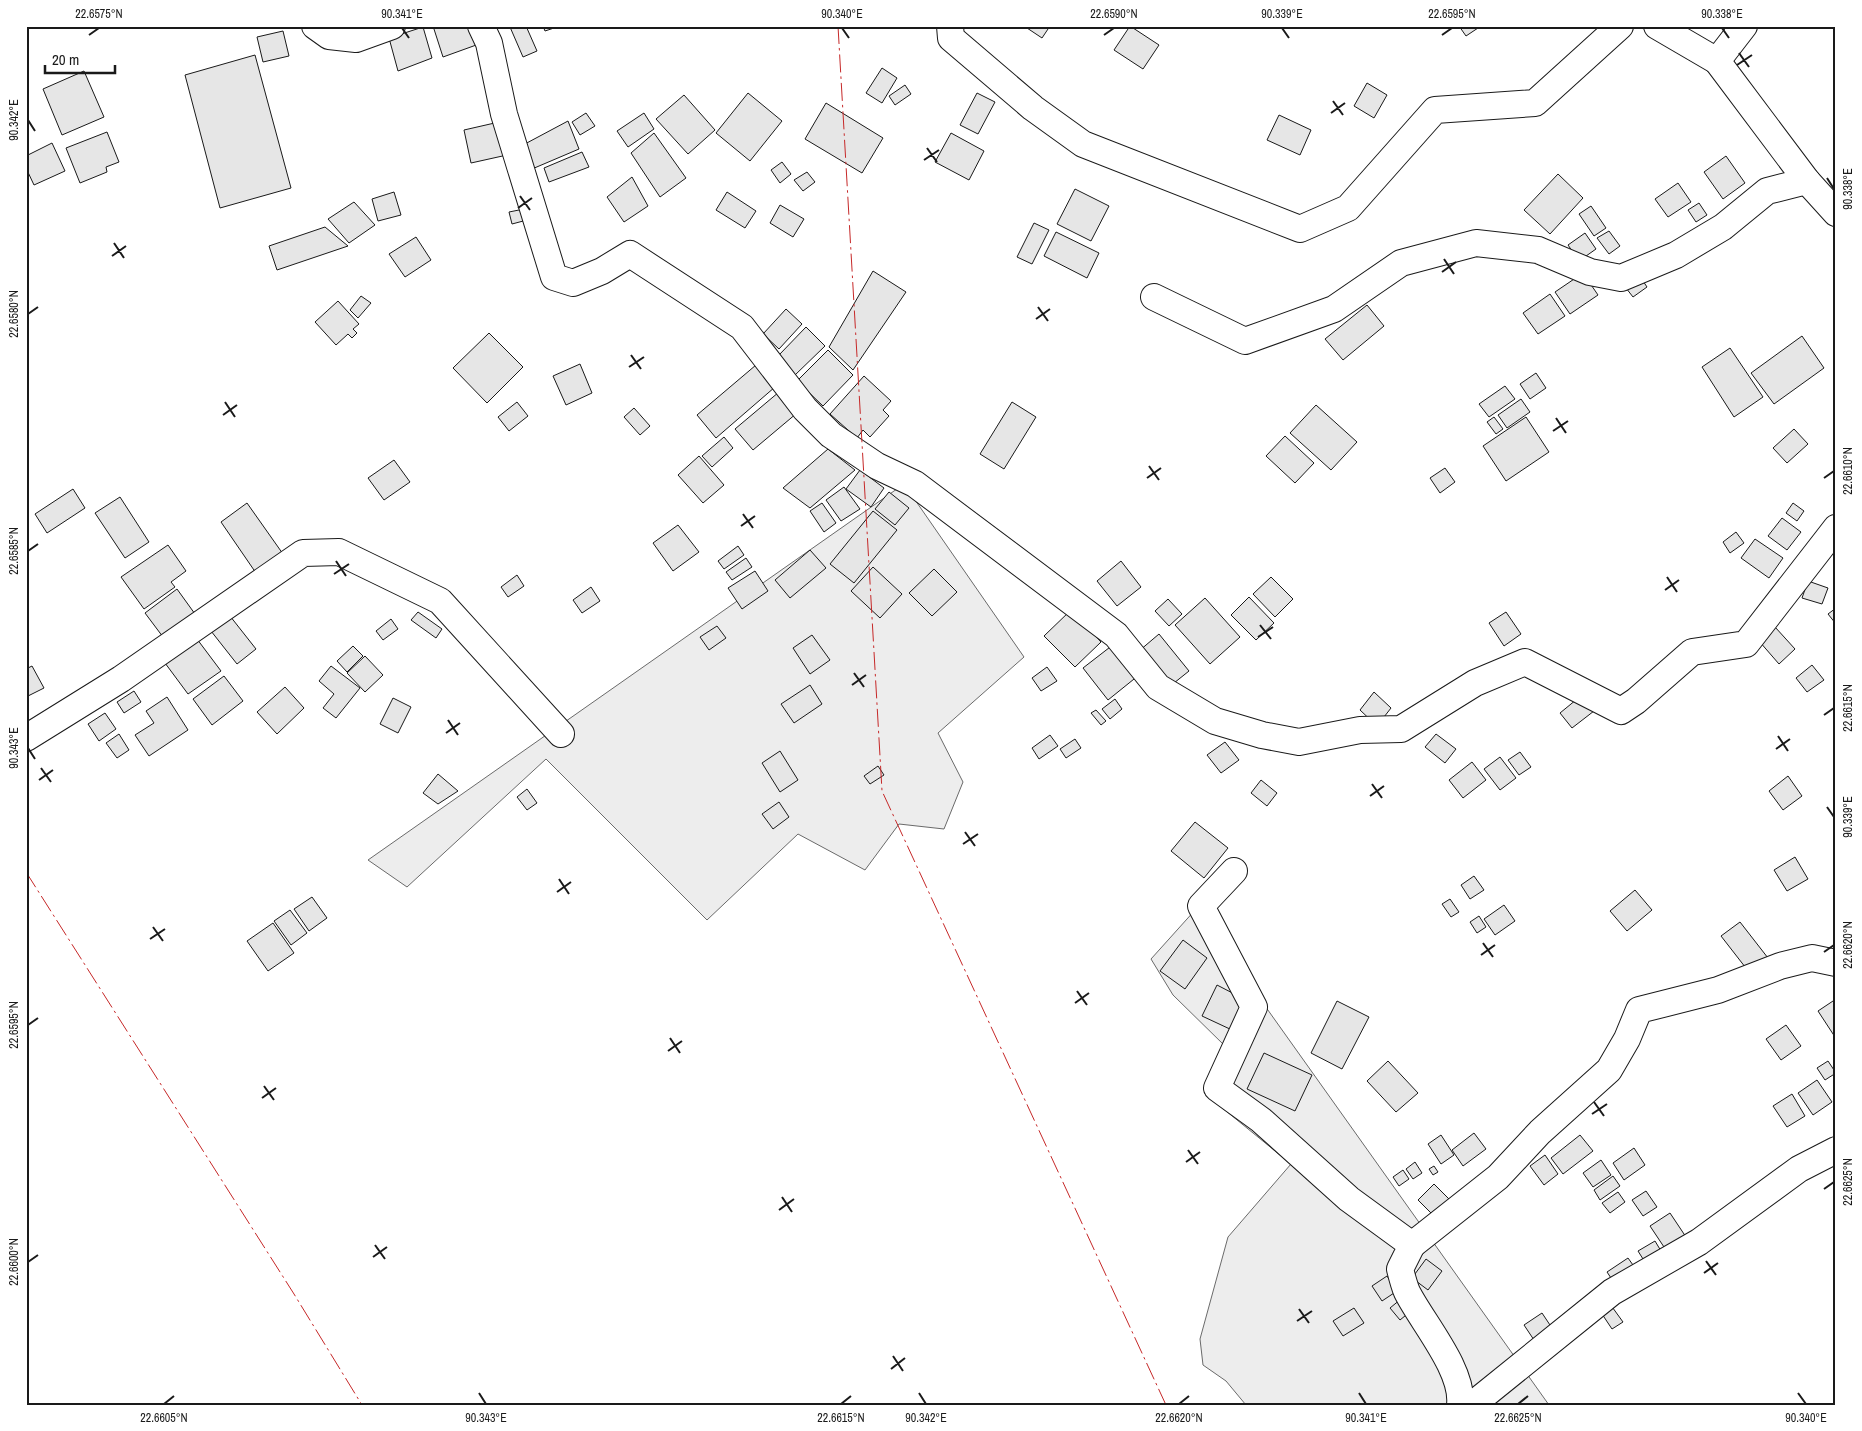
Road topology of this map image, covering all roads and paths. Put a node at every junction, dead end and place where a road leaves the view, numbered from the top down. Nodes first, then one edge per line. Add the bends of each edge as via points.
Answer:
1 (315, 26) edge
2 (392, 26) edge
3 (481, 26) edge
4 (950, 26) edge
5 (1620, 26) edge
6 (1657, 26) edge
7 (1744, 26) edge
8 (1717, 61) junction
9 (1807, 181) junction
10 (1836, 213) edge
11 (1154, 297) dead end
12 (1836, 528) edge
13 (561, 734) dead end
14 (26, 738) edge
15 (1234, 871) dead end
16 (1836, 963) edge
17 (1836, 1150) edge
18 (1412, 1244) junction
19 (1460, 1405) edge
20 (1472, 1405) edge

1 - 2 street via 329,36 356,39
3 - 12 street via 554,277 573,283 630,254 742,327 805,409 831,435 878,466 916,484 1116,635 1158,687 1215,721 1299,742 1360,730 1401,729 1475,683 1525,662 1621,711 1692,652 1746,644
4 - 5 street via 951,38 1033,108 1083,144 1300,229 1348,208 1435,110 1535,103
6 - 8 street
7 - 8 street
8 - 9 street
9 - 10 street
9 - 11 street via 1767,191 1723,227 1676,255 1621,278 1590,272 1538,250 1476,243 1401,263 1334,308 1245,341
13 - 14 street via 440,601 339,552 303,553 121,679
15 - 18 street via 1200,906 1254,1007 1217,1088 1261,1120 1349,1199
16 - 18 street via 1812,958 1780,966 1718,990 1639,1010 1609,1070 1540,1132 1498,1176
17 - 20 street via 1799,1169 1699,1242 1612,1292
18 - 19 street via 1400,1270 1406,1290 1453,1371 1461,1395

